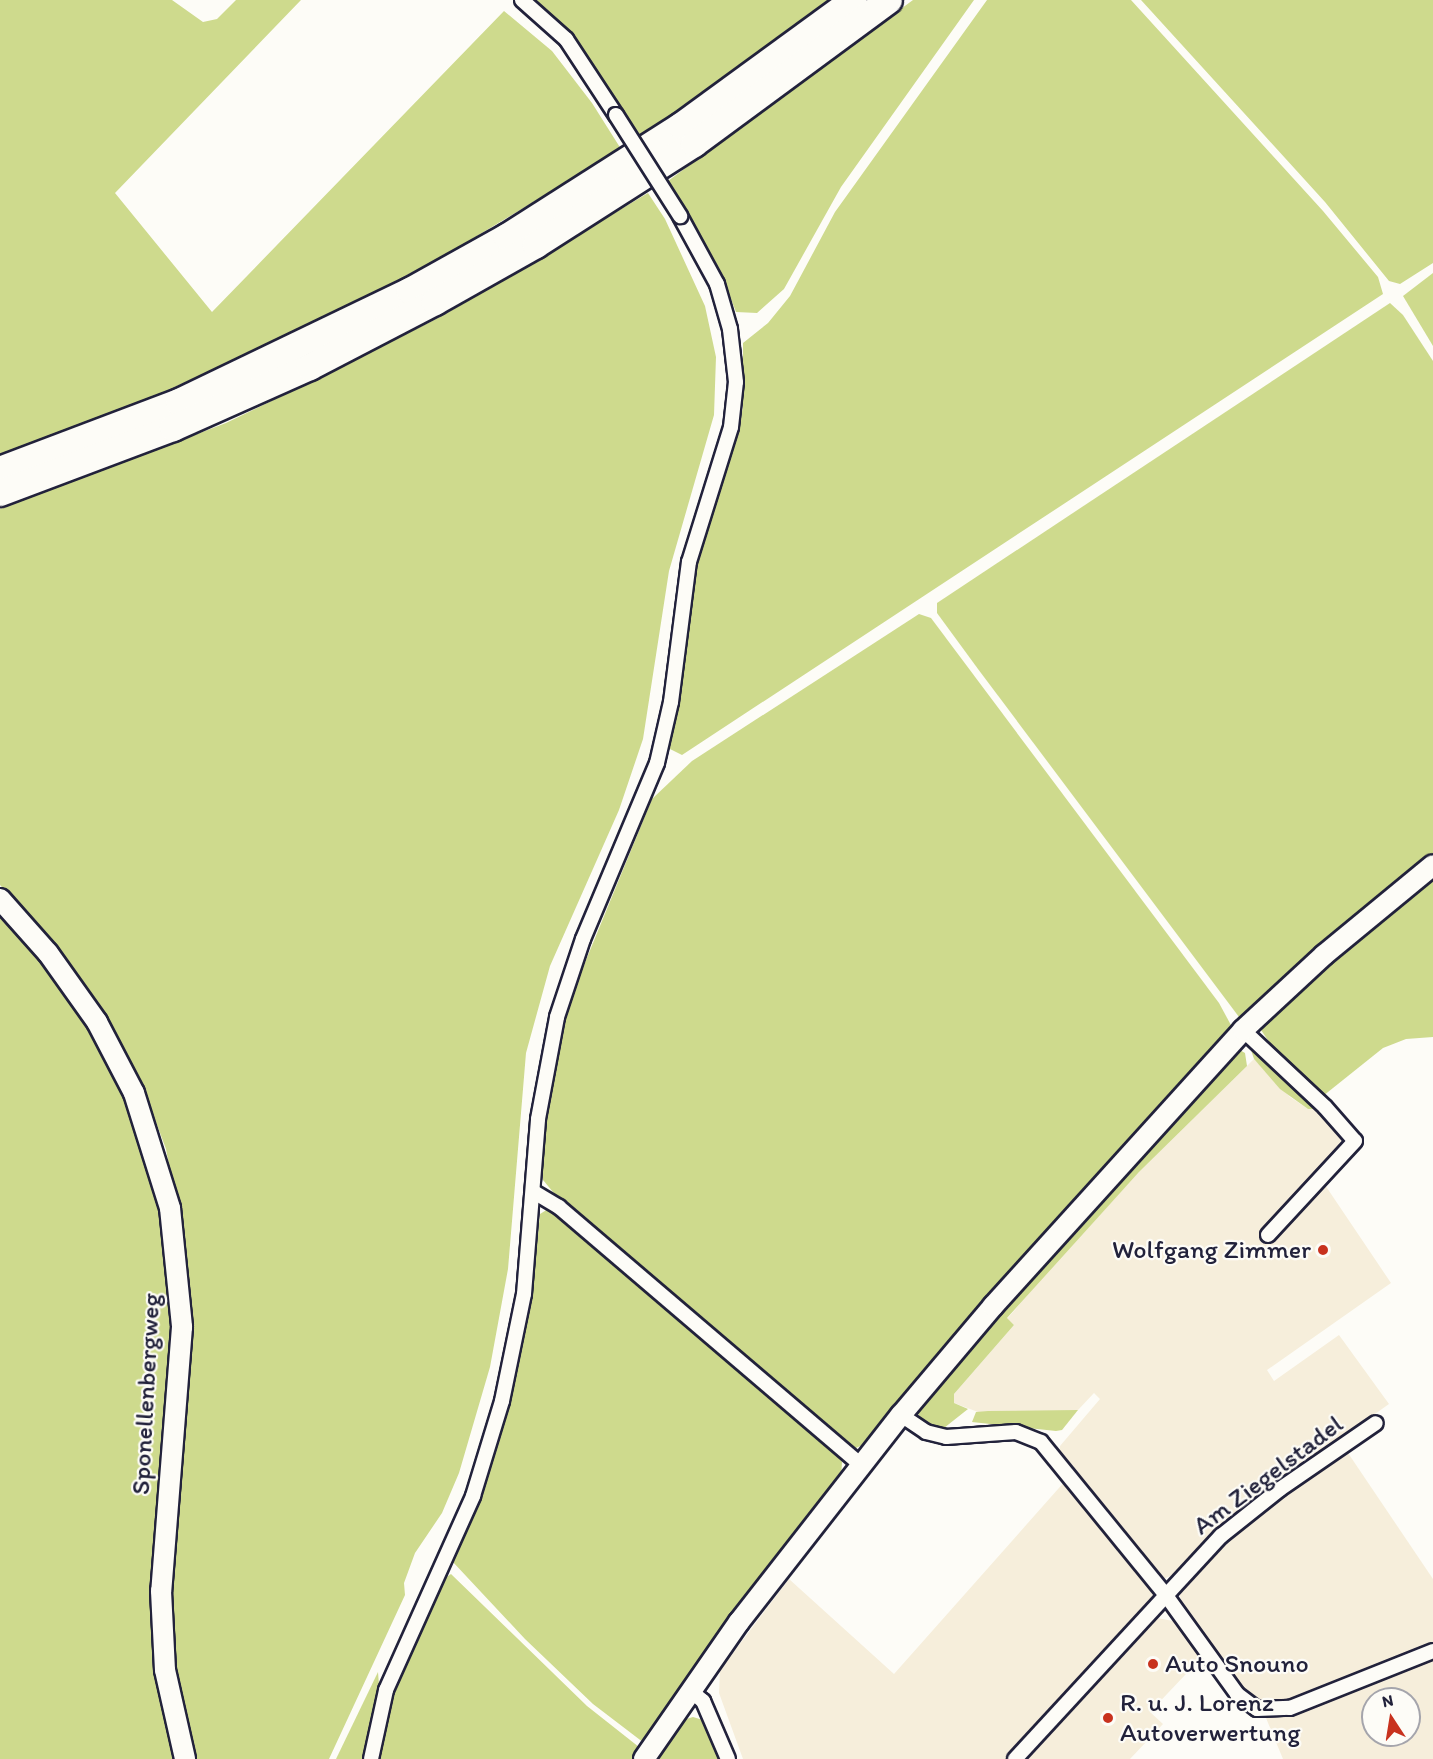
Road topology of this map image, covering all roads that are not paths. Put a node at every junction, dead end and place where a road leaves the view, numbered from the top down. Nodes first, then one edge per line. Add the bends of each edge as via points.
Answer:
1 (522, 0) edge
2 (854, 0) edge
3 (889, 0) edge
4 (0, 470) edge
5 (0, 493) edge
6 (1433, 865) edge
7 (0, 899) edge
8 (1243, 1030) junction
9 (534, 1192) junction
10 (1268, 1235) dead end
11 (900, 1415) junction
12 (1376, 1423) dead end
13 (861, 1465) junction
14 (1165, 1594) junction
15 (1433, 1651) edge
16 (691, 1691) junction
17 (185, 1759) edge
18 (371, 1759) edge
19 (644, 1759) edge
20 (728, 1759) edge
21 (1015, 1759) edge

1 - 9 street, bridge via 566,39 680,216 708,265 727,318 735,371 734,413 689,562 671,702 657,763 580,947 556,1017 538,1119
2 - 4 highway via 681,126 507,237 410,291 179,402
3 - 5 highway via 694,144 536,245 435,302 310,367 173,428
6 - 8 street via 1324,955
7 - 17 street, Sponellenbergweg via 55,961 97,1022 134,1093 170,1208 182,1327 161,1591 165,1670
8 - 10 street via 1355,1140
8 - 11 street via 1143,1136
9 - 13 street via 559,1207
9 - 18 street via 524,1294 502,1401 472,1496 386,1690
11 - 13 street
11 - 14 street via 916,1427 946,1437 1016,1432 1041,1442
12 - 14 street, Am Ziegelstadel via 1251,1511
13 - 16 street
14 - 15 street via 1237,1694 1264,1711 1308,1701
14 - 21 street, Am Ziegelstadel
16 - 19 street
16 - 20 street via 710,1713

